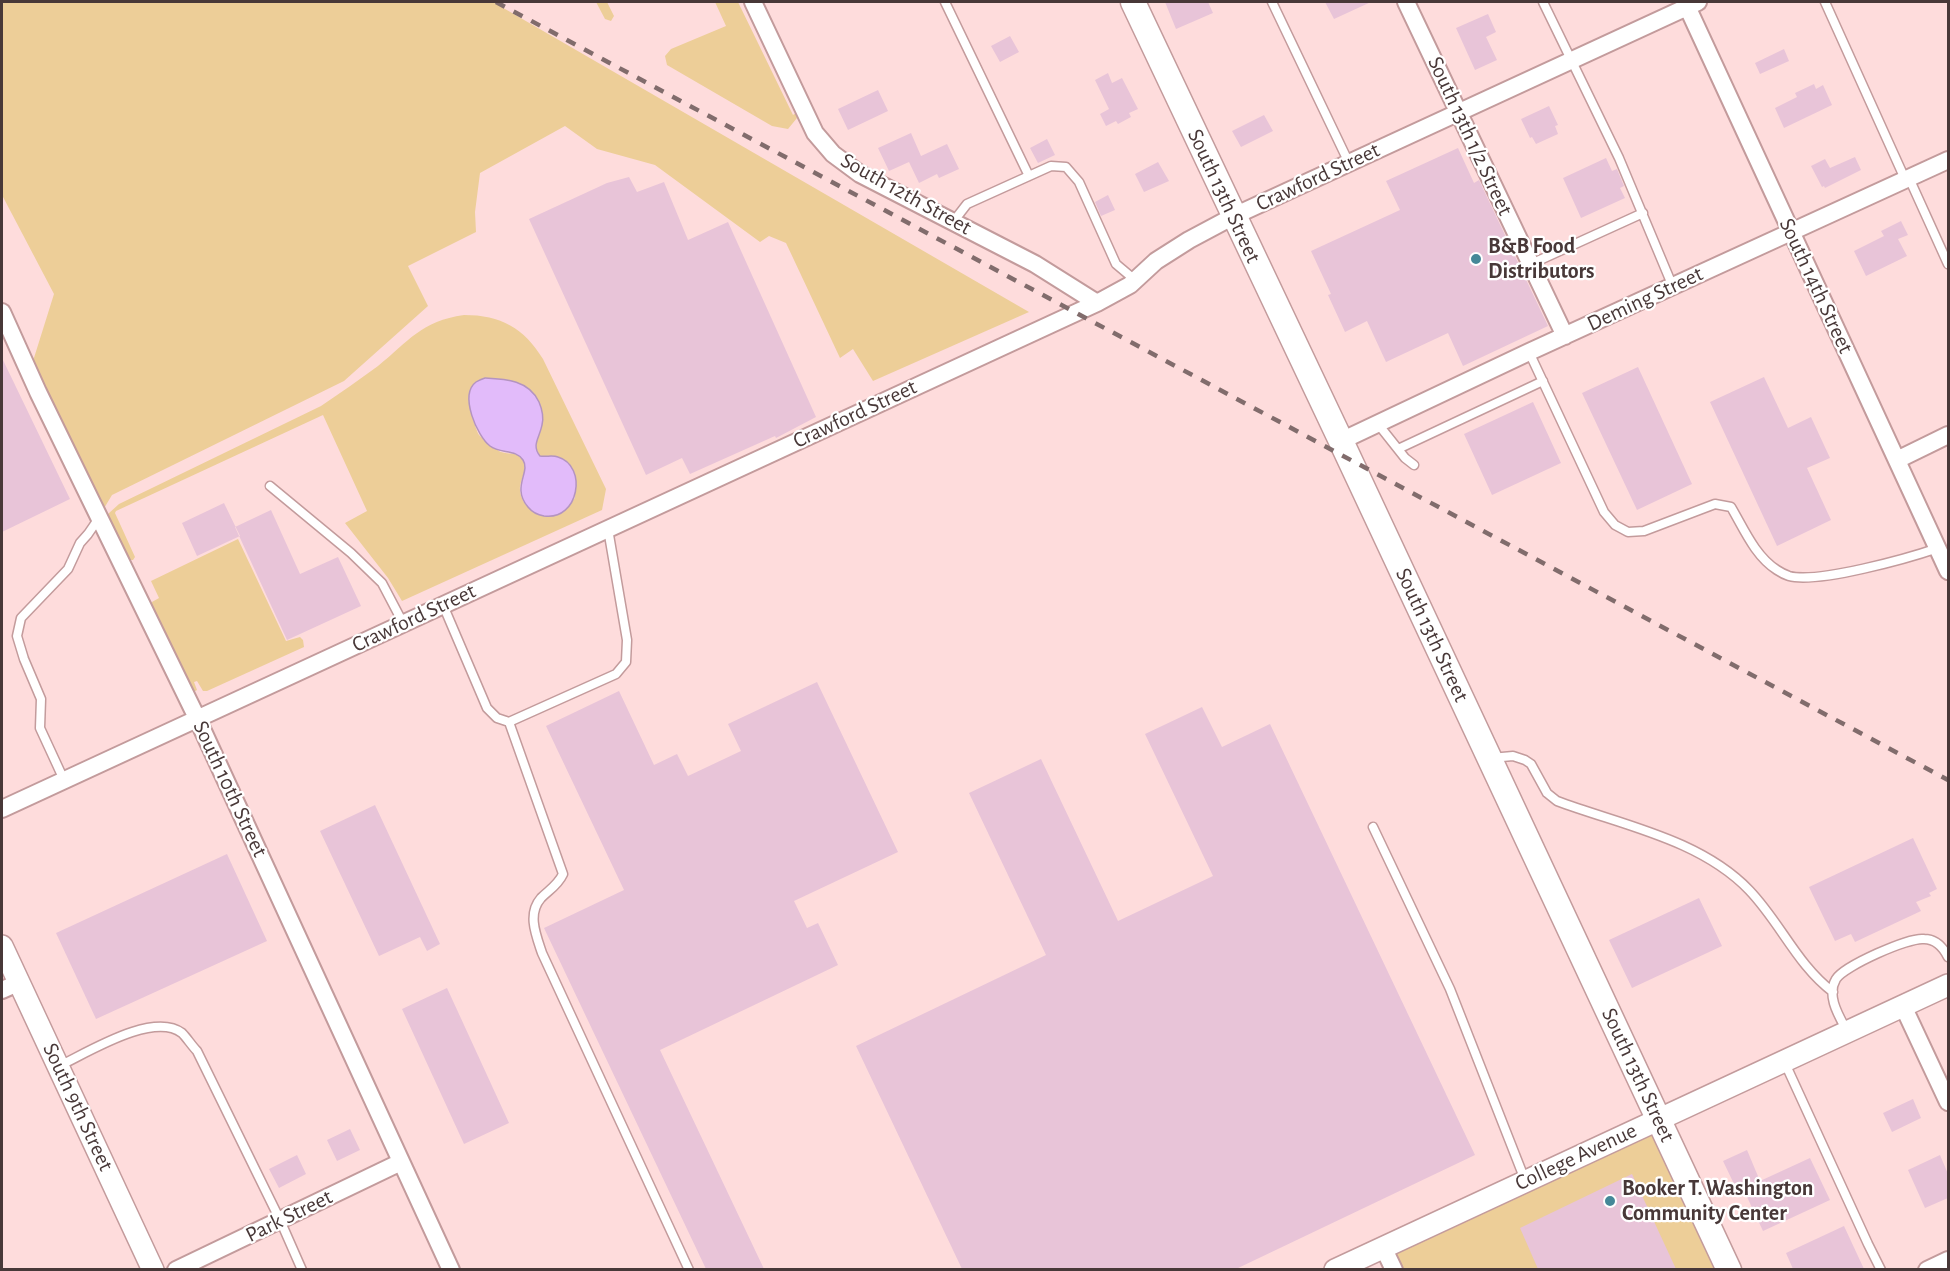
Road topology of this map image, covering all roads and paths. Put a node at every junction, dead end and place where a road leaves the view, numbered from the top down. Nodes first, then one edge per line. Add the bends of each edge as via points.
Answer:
1 (753, 2) edge
2 (945, 2) edge
3 (1133, 2) edge
4 (1272, 2) edge
5 (1406, 2) edge
6 (1543, 2) edge
7 (1826, 2) edge
8 (1690, 3) edge
9 (1571, 61) junction
10 (1458, 113) junction
11 (1948, 160) edge
12 (1349, 163) junction
13 (1029, 176) junction
14 (1907, 178) junction
15 (1643, 213) junction
16 (1234, 216) junction
17 (953, 222) junction
18 (1791, 232) junction
19 (1531, 264) junction
20 (1948, 264) edge
21 (1135, 280) junction
22 (1673, 286) junction
23 (1097, 303) junction
24 (2, 312) edge
25 (1565, 336) junction
26 (1529, 352) junction
27 (1543, 381) junction
28 (1378, 424) junction
29 (1948, 435) edge
30 (1341, 441) junction
31 (1398, 449) junction
32 (1897, 460) junction
33 (1414, 465) dead end
34 (270, 486) dead end
35 (99, 518) junction
36 (608, 529) junction
37 (1938, 548) junction
38 (1948, 571) edge
39 (443, 604) junction
40 (403, 623) junction
41 (197, 718) junction
42 (509, 722) junction
43 (1489, 758) junction
44 (64, 780) junction
45 (2, 809) edge
46 (1373, 827) dead end
47 (2, 946) edge
48 (1948, 957) edge
49 (1948, 985) edge
50 (10, 986) edge
51 (1833, 992) junction
52 (1903, 1006) junction
53 (1847, 1031) junction
54 (1784, 1061) junction
55 (59, 1066) junction
56 (1948, 1102) edge
57 (1658, 1119) junction
58 (402, 1162) junction
59 (1525, 1180) junction
60 (280, 1220) junction
61 (1383, 1246) junction
62 (1948, 1260) edge
63 (153, 1269) edge
64 (176, 1269) edge
65 (302, 1269) edge
66 (452, 1269) edge
67 (689, 1269) edge
68 (1335, 1269) edge
69 (1394, 1269) edge
70 (1729, 1269) edge
71 (1881, 1269) edge
72 (1927, 1269) edge

1 - 17 street, South 12th Street via 814,133 833,154 860,174
2 - 13 lane
3 - 16 main road, South 13th Street
4 - 12 lane
5 - 10 street, South 13th 1/2 Street
6 - 9 lane
7 - 14 lane
8 - 9 street, Crawford Street
8 - 18 street, South 14th Street
9 - 10 street, Crawford Street
9 - 15 lane
10 - 12 street, Crawford Street
10 - 19 street, South 13th 1/2 Street
11 - 14 street, Deming Street
12 - 16 street, Crawford Street
13 - 17 lane via 967,204
13 - 21 lane via 1052,166 1066,167 1079,182 1116,264
14 - 18 street, Deming Street
14 - 20 lane
15 - 19 lane
15 - 22 lane
16 - 21 street, Crawford Street via 1188,240
16 - 30 main road, South 13th Street
17 - 23 street, South 12th Street via 1035,264
18 - 22 street, Deming Street
18 - 32 street, South 14th Street
19 - 25 street, South 13th 1/2 Street
21 - 23 street, Crawford Street
22 - 25 street, Deming Street
23 - 36 street, Crawford Street
24 - 35 street, South 10th Street
25 - 26 street, Deming Street
26 - 27 lane
26 - 28 street, Deming Street
27 - 31 lane
27 - 37 lane via 1604,513 1628,532 1644,531 1715,504 1731,507 1760,555 1790,576 1827,575
28 - 30 street, Deming Street
28 - 31 lane
29 - 32 street
30 - 43 main road, South 13th Street
31 - 33 lane
32 - 37 street, South 14th Street
34 - 40 lane via 382,583
35 - 41 street, South 10th Street
35 - 44 lane via 80,543 68,569 21,618 17,636 41,699 40,728
36 - 39 street, Crawford Street
36 - 42 lane via 627,640 626,662 616,674
37 - 38 street, South 14th Street
39 - 40 street, Crawford Street
39 - 42 lane via 487,708 497,718
40 - 41 street, Crawford Street
41 - 44 street, Crawford Street
41 - 58 street, South 10th Street
42 - 67 lane via 563,874 534,910 536,936
43 - 51 lane via 1519,757 1530,764 1547,793 1557,801 1708,857 1750,891 1803,964
43 - 57 main road, South 13th Street
44 - 45 street, Crawford Street
46 - 59 lane via 1450,988
47 - 50 street, South 9th Street
48 - 51 lane via 1934,942 1914,939 1843,972
49 - 52 street, College Avenue
50 - 55 street, South 9th Street
51 - 53 lane via 1835,1008
52 - 53 street, College Avenue
52 - 56 street
53 - 54 street, College Avenue
54 - 57 street, College Avenue
54 - 71 lane
55 - 60 lane via 135,1030 158,1026 180,1032 197,1051
55 - 63 street, South 9th Street
57 - 59 street, College Avenue
57 - 70 main road, South 13th Street
58 - 60 street, Park Street
58 - 66 street, South 10th Street
59 - 61 street, College Avenue
60 - 64 street, Park Street
60 - 65 lane
61 - 68 street, College Avenue
61 - 69 street
62 - 72 street

